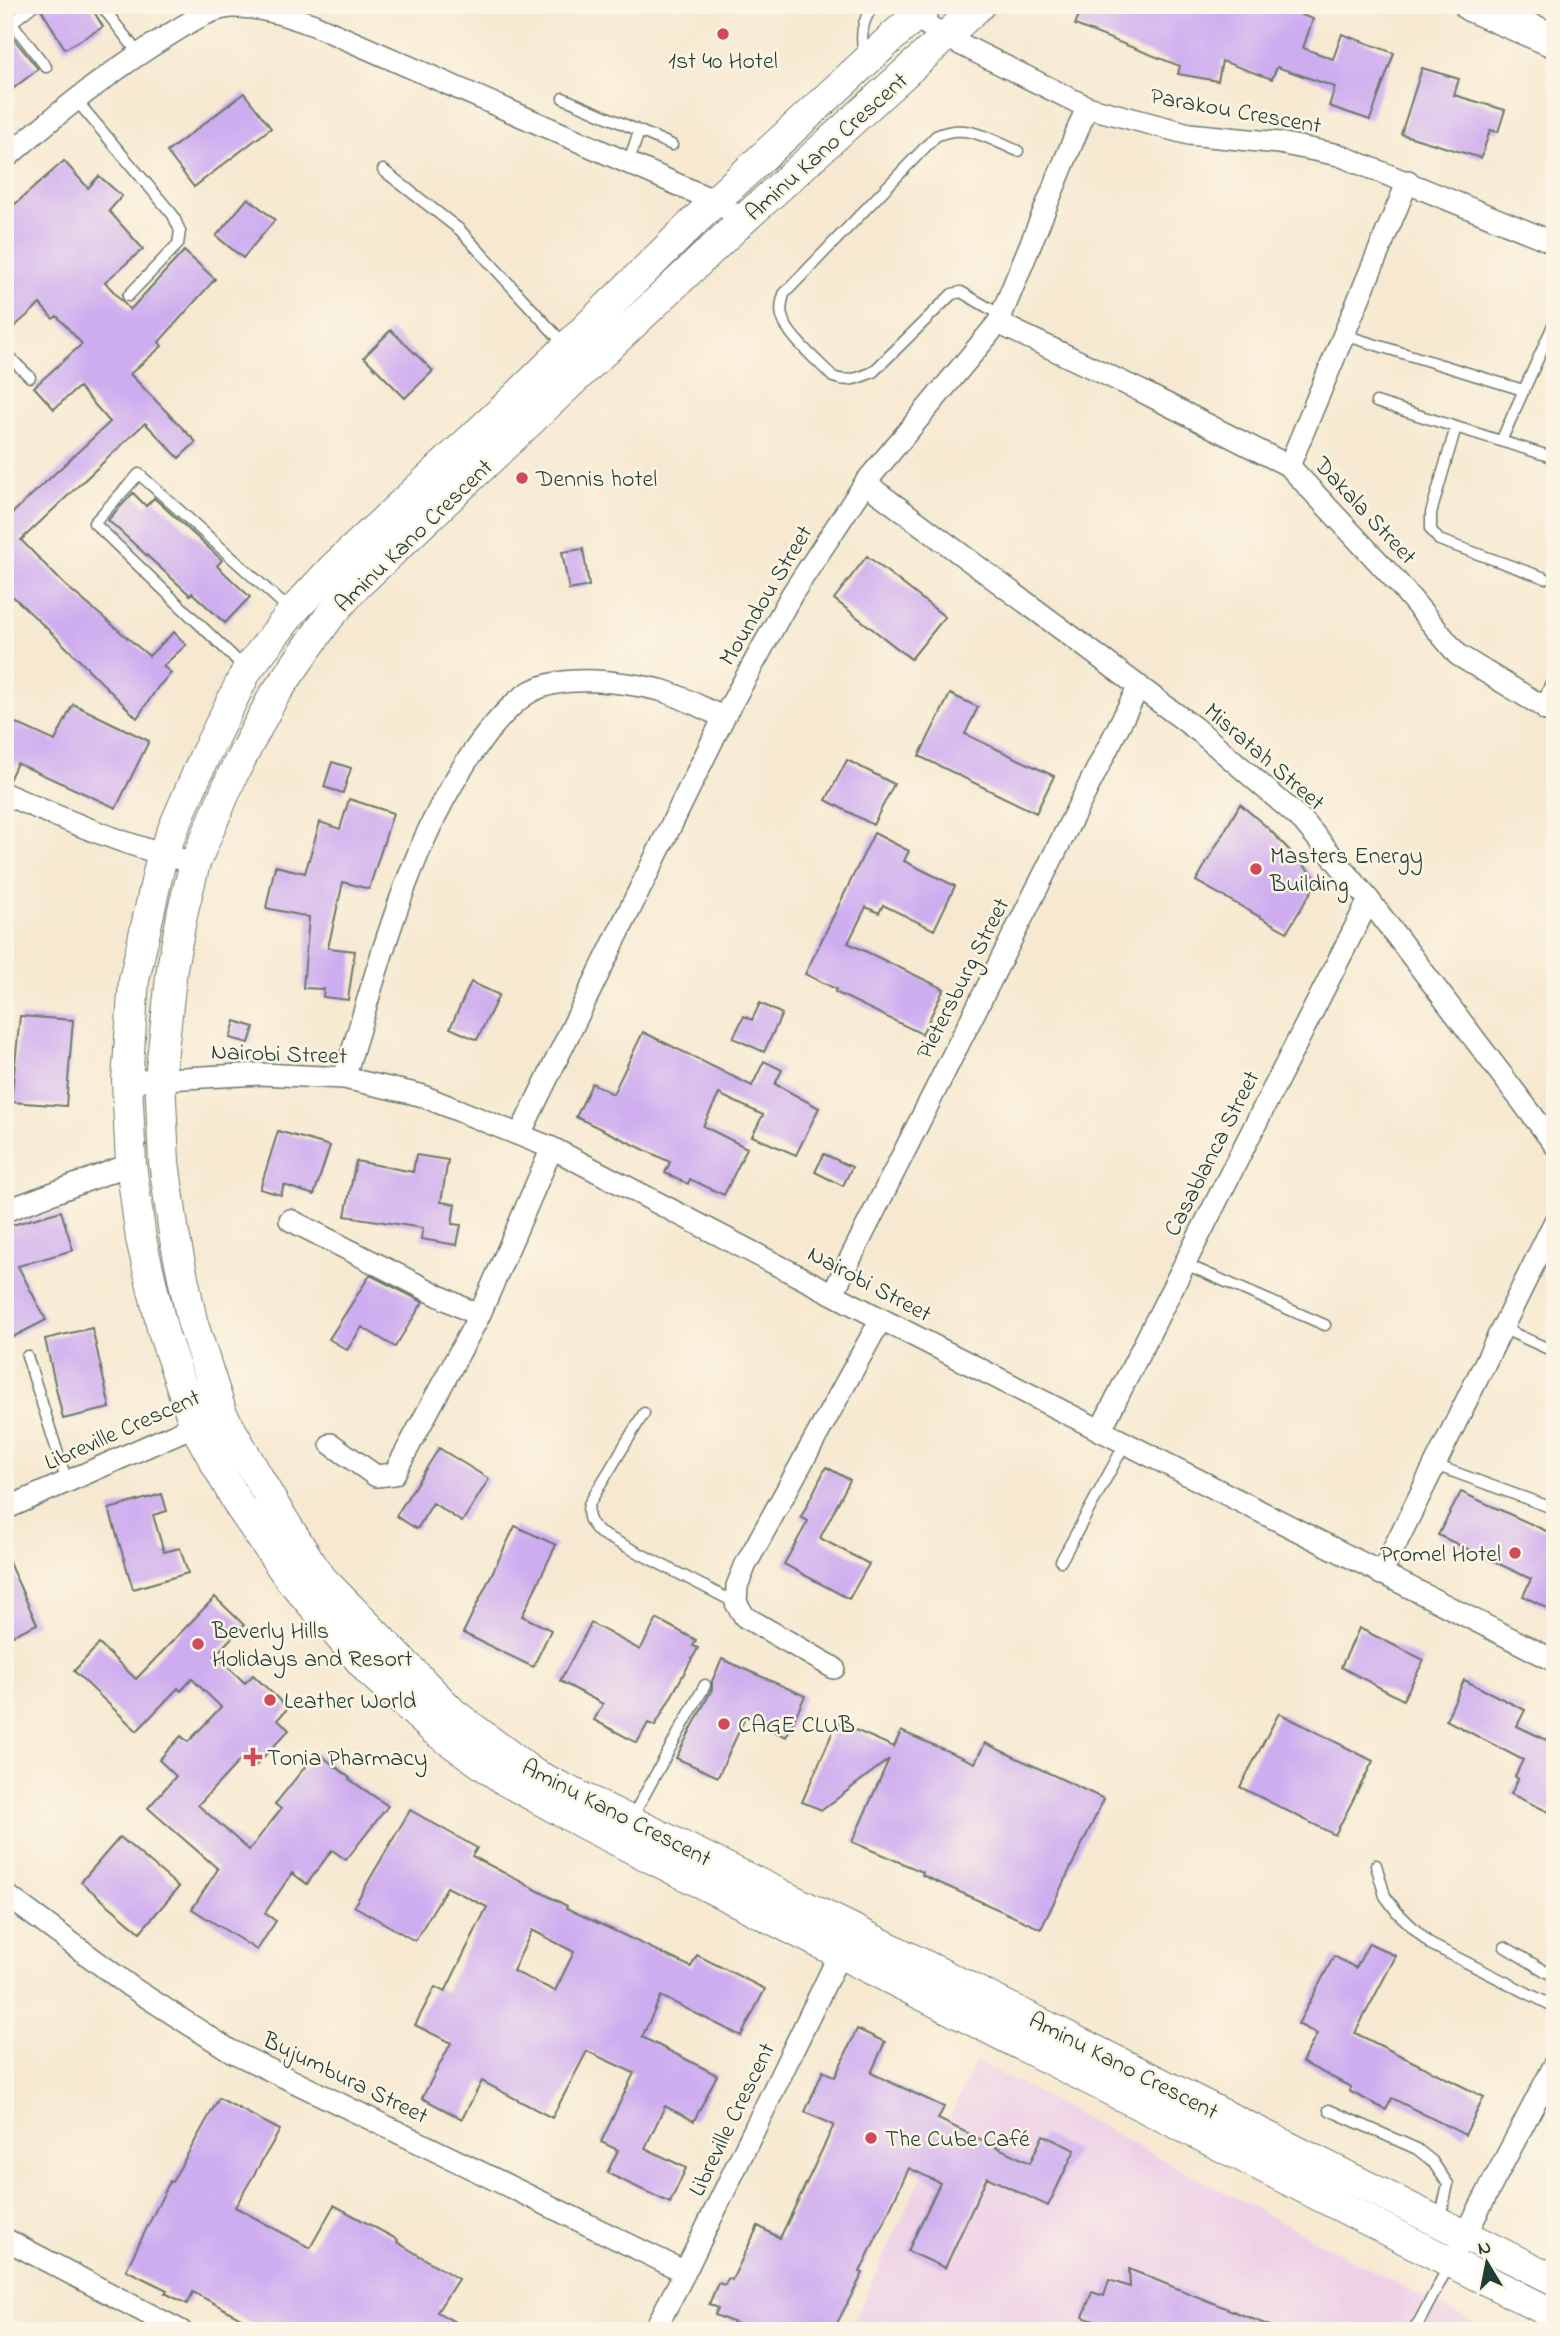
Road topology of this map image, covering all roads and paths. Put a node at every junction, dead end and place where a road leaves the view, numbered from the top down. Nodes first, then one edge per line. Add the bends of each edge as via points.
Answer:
1 (34, 5) edge
2 (101, 5) edge
3 (980, 5) edge
4 (1471, 5) edge
5 (873, 6) edge
6 (921, 11) edge
7 (316, 15) edge
8 (7, 22) edge
9 (946, 37) junction
10 (1555, 41) edge
11 (138, 53) junction
12 (865, 63) junction
13 (46, 67) dead end
14 (563, 97) dead end
15 (76, 100) junction
16 (1087, 107) junction
17 (639, 132) junction
18 (672, 145) dead end
19 (1018, 151) dead end
20 (5, 159) edge
21 (628, 163) junction
22 (383, 170) dead end
23 (1408, 181) junction
24 (715, 201) junction
25 (743, 220) junction
26 (1555, 243) edge
27 (128, 296) dead end
28 (999, 319) junction
29 (1555, 321) edge
30 (1344, 335) junction
31 (567, 347) junction
32 (5, 353) edge
33 (30, 377) dead end
34 (1523, 390) junction
35 (1376, 402) dead end
36 (1456, 427) junction
37 (1501, 441) junction
38 (1555, 458) edge
39 (1289, 466) junction
40 (865, 482) junction
41 (1545, 578) dead end
42 (292, 612) junction
43 (247, 670) junction
44 (1139, 686) junction
45 (1555, 687) edge
46 (1550, 712) edge
47 (724, 717) junction
48 (5, 794) edge
49 (162, 855) junction
50 (195, 863) junction
51 (1369, 900) junction
52 (160, 1078) junction
53 (344, 1078) junction
54 (127, 1081) junction
55 (520, 1134) junction
56 (1555, 1144) edge
57 (552, 1148) junction
58 (131, 1164) junction
59 (5, 1211) edge
60 (290, 1220) dead end
61 (1555, 1221) edge
62 (1185, 1264) junction
63 (833, 1293) junction
64 (479, 1316) junction
65 (881, 1319) junction
66 (1325, 1325) dead end
67 (1502, 1328) junction
68 (1555, 1352) edge
69 (27, 1356) dead end
70 (644, 1413) dead end
71 (222, 1414) junction
72 (195, 1426) junction
73 (1100, 1431) junction
74 (331, 1444) dead end
75 (1125, 1444) junction
76 (1435, 1465) junction
77 (67, 1482) junction
78 (5, 1509) edge
79 (1555, 1509) edge
80 (1061, 1561) dead end
81 (1381, 1574) junction
82 (736, 1602) junction
83 (1555, 1661) edge
84 (834, 1668) dead end
85 (705, 1685) dead end
86 (630, 1822) junction
87 (1376, 1865) dead end
88 (5, 1894) edge
89 (847, 1941) junction
90 (1506, 1947) dead end
91 (1555, 1977) edge
92 (1555, 2007) edge
93 (1555, 2064) edge
94 (1329, 2110) dead end
95 (5, 2239) edge
96 (1441, 2241) junction
97 (685, 2272) junction
98 (1555, 2280) edge
99 (1555, 2315) edge
100 (1420, 2326) edge
101 (181, 2331) edge
102 (654, 2331) edge
103 (1411, 2331) edge

1 - 8 lane
2 - 11 lane
3 - 9 street, Aminu Kano Crescent
4 - 10 main road
5 - 12 lane via 863,24
6 - 9 street, Parakou Crescent
6 - 12 street
7 - 11 street via 228,7 199,17
7 - 21 street
8 - 13 lane
9 - 16 street, Parakou Crescent
9 - 25 street, Aminu Kano Crescent
11 - 15 street
12 - 24 street
14 - 17 lane
15 - 20 street
15 - 27 lane via 173,215 180,231 178,244
16 - 23 street, Parakou Crescent via 1189,134 1279,143 1339,155
16 - 28 street, Moundou Street
17 - 18 lane
17 - 21 lane
19 - 28 lane via 969,130 936,136 784,294 781,305 789,331 841,381 873,372 952,294 961,292
21 - 24 street
22 - 31 lane via 460,230
23 - 26 street, Parakou Crescent
23 - 30 street
24 - 25 street
24 - 31 street
25 - 50 street, Aminu Kano Crescent via 357,585 329,617 274,697 233,774
28 - 39 street, Dakala Street
28 - 40 street, Moundou Street
29 - 34 lane
30 - 34 lane
30 - 39 street
31 - 42 street
32 - 33 lane
34 - 37 lane
35 - 36 lane
36 - 37 lane
36 - 41 lane via 1431,513 1432,530 1439,540
37 - 38 lane
39 - 46 street, Dakala Street via 1458,654
40 - 44 street, Misratah Street
40 - 47 street, Moundou Street via 792,594
42 - 43 street
42 - 43 lane via 139,474 94,523
43 - 49 street
44 - 51 street, Misratah Street via 1303,821
44 - 63 street, Pietersburg Street
45 - 46 street
47 - 53 street via 662,691 563,681 530,691 502,715 473,750 415,860
47 - 55 street, Moundou Street
48 - 49 street
49 - 50 street
49 - 54 street via 134,980
50 - 52 street, Aminu Kano Crescent via 172,968
51 - 56 street, Misratah Street
51 - 62 street, Casablanca Street
52 - 53 street, Nairobi Street via 261,1074
52 - 54 street, Nairobi Street
52 - 71 street, Aminu Kano Crescent via 164,1162 174,1234 192,1321
53 - 55 street, Nairobi Street via 420,1095
54 - 58 street
55 - 57 street, Nairobi Street
57 - 63 street, Nairobi Street
57 - 64 street
58 - 59 street
58 - 72 street via 141,1239 163,1332
60 - 64 street
61 - 67 street
62 - 66 lane
62 - 73 street, Casablanca Street
63 - 65 street, Nairobi Street
64 - 74 street via 394,1474 376,1476
65 - 73 street, Nairobi Street
65 - 82 street via 746,1564
67 - 68 lane
67 - 76 street
69 - 77 lane
70 - 82 lane via 589,1504 592,1525
71 - 72 street, Libreville Crescent
71 - 86 street, Aminu Kano Crescent via 319,1576 453,1713 534,1774
72 - 77 street, Libreville Crescent
72 - 89 street via 240,1507 287,1575 369,1671 434,1730 506,1781 574,1818
73 - 75 street, Nairobi Street
75 - 80 lane
75 - 81 street, Nairobi Street
76 - 79 lane
76 - 81 street
77 - 78 street, Libreville Crescent
81 - 83 street, Nairobi Street
82 - 84 street via 745,1617
85 - 86 lane
86 - 89 street, Aminu Kano Crescent
87 - 92 lane via 1385,1896 1430,1944
88 - 97 street, Bujumbura Street via 131,1987 231,2050
89 - 96 street
89 - 97 street, Libreville Crescent
90 - 91 lane
93 - 96 street
94 - 96 lane via 1417,2149 1432,2161 1448,2184
95 - 101 street
96 - 98 street
96 - 99 street
96 - 100 lane
97 - 102 street, Libreville Crescent
100 - 103 lane

